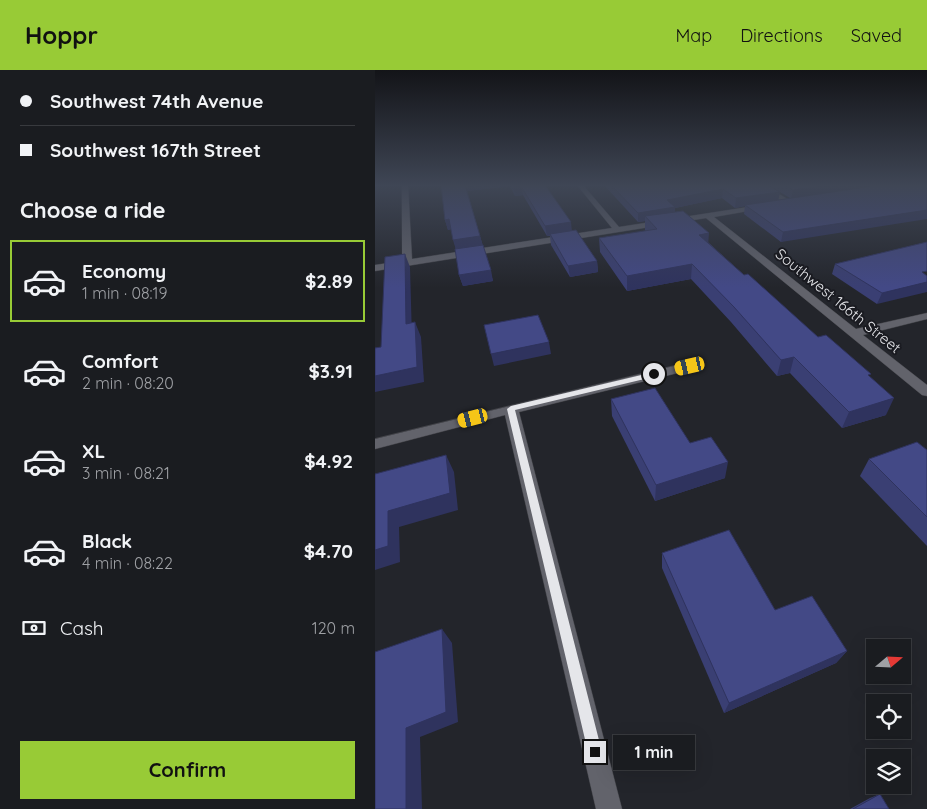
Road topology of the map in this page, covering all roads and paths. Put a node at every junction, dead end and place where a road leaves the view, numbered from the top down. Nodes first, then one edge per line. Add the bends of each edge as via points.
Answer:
1 (406, 219) edge
2 (609, 219) edge
3 (678, 219) edge
4 (713, 219) edge
5 (617, 229) junction
6 (407, 262) junction
7 (375, 268) edge
8 (927, 316) edge
9 (855, 333) junction
10 (690, 366) dead end
11 (927, 392) edge
12 (511, 409) junction
13 (375, 444) edge
14 (609, 809) edge

1 - 6 street
2 - 5 street
3 - 5 street
4 - 9 street, Southwest 166th Street
5 - 6 street
6 - 7 street
8 - 9 street
9 - 11 street, Southwest 166th Street
10 - 12 street
12 - 13 street
12 - 14 street

